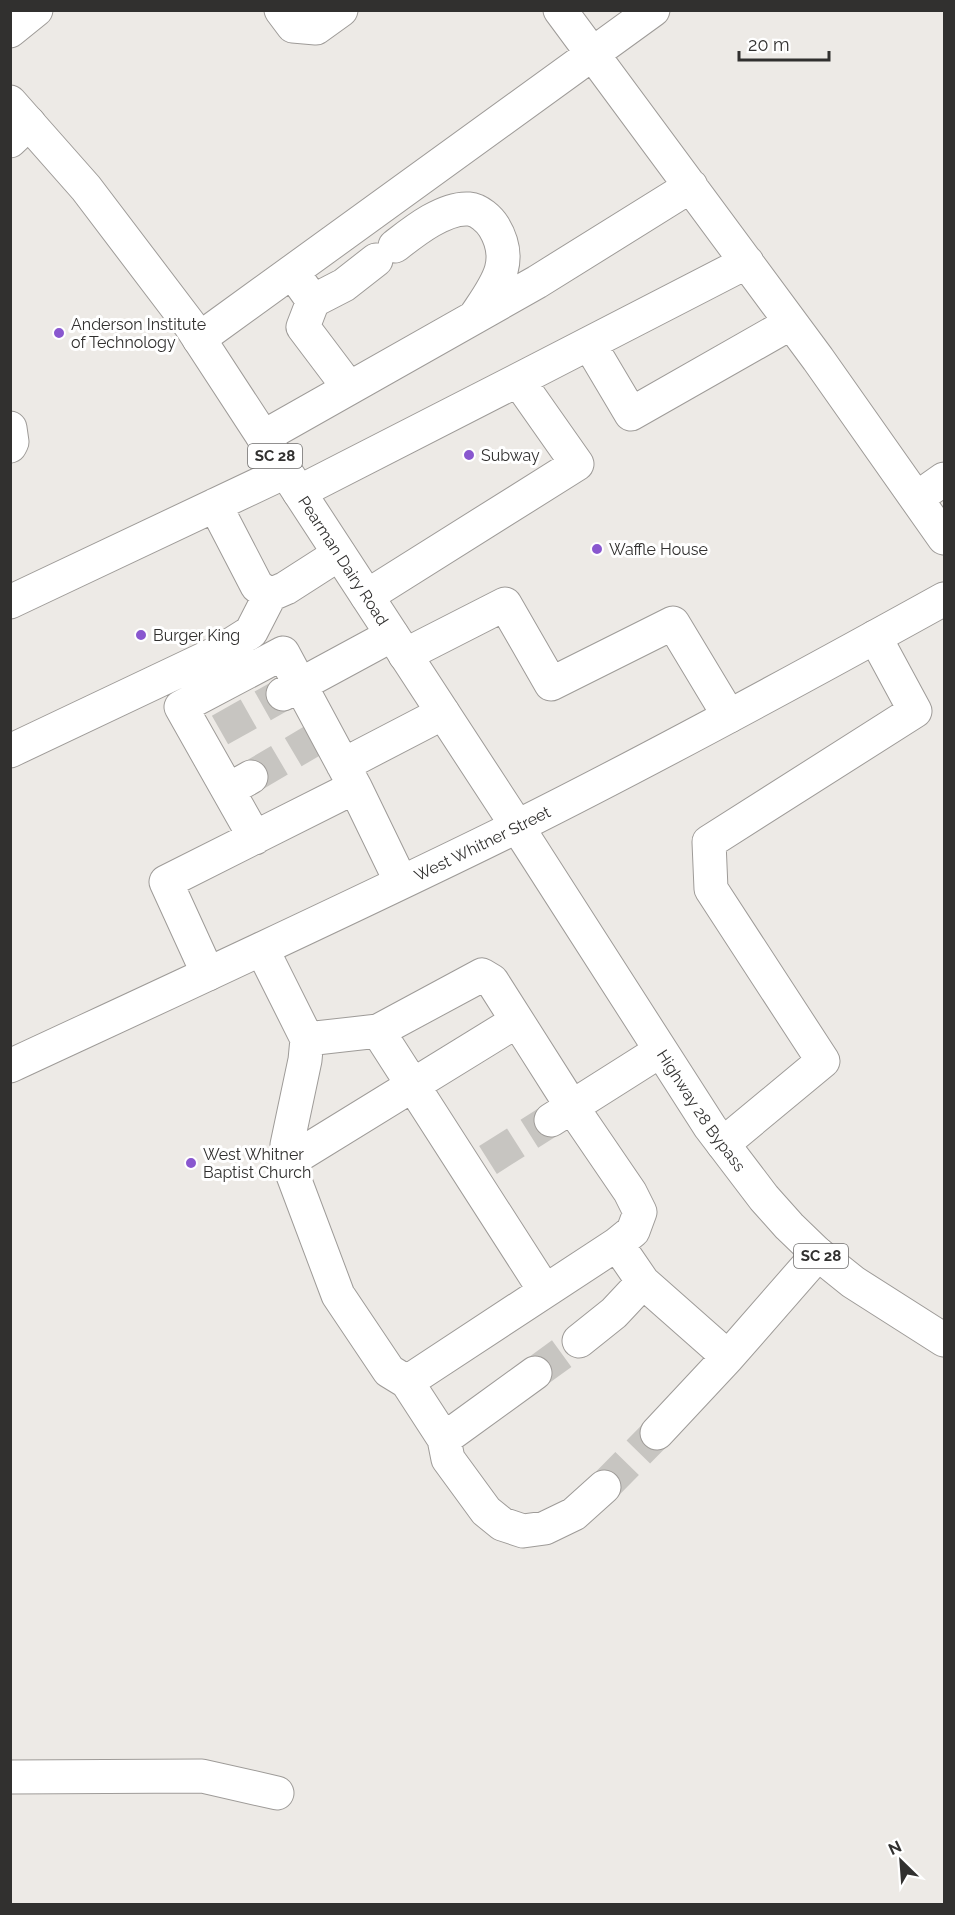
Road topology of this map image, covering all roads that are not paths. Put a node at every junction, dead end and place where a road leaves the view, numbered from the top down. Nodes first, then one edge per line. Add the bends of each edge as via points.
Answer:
1 (36, 10) edge
2 (281, 10) edge
3 (560, 10) edge
4 (653, 10) edge
5 (328, 20) edge
6 (10, 31) edge
7 (593, 55) junction
8 (17, 122) edge
9 (691, 186) junction
10 (747, 262) junction
11 (293, 273) junction
12 (314, 301) junction
13 (473, 319) junction
14 (791, 323) junction
15 (199, 339) junction
16 (590, 345) junction
17 (518, 380) junction
18 (349, 388) junction
19 (10, 428) edge
20 (263, 437) junction
21 (10, 446) edge
22 (945, 479) edge
23 (292, 482) junction
24 (917, 498) junction
25 (215, 505) junction
26 (945, 538) edge
27 (339, 554) junction
28 (270, 595) junction
29 (367, 596) junction
30 (945, 600) edge
31 (10, 602) edge
32 (875, 637) junction
33 (398, 645) junction
34 (291, 689) junction
35 (443, 714) junction
36 (729, 716) junction
37 (10, 751) edge
38 (349, 776) junction
39 (517, 826) junction
40 (255, 838) junction
41 (401, 882) junction
42 (262, 950) junction
43 (208, 974) junction
44 (517, 1021) junction
45 (378, 1031) junction
46 (307, 1039) junction
47 (660, 1051) junction
48 (10, 1066) edge
49 (414, 1086) junction
50 (561, 1113) junction
51 (723, 1144) junction
52 (288, 1162) junction
53 (617, 1244) junction
54 (818, 1254) junction
55 (643, 1282) junction
56 (545, 1291) junction
57 (945, 1340) edge
58 (579, 1341) tunnel mouth
59 (728, 1358) junction
60 (535, 1373) tunnel mouth
61 (406, 1382) junction
62 (657, 1433) tunnel mouth
63 (444, 1439) junction
64 (604, 1486) tunnel mouth
65 (10, 1777) edge
66 (277, 1793) dead end

1 - 6 main road
2 - 5 main road via 293,26
3 - 7 main road
4 - 7 main road
7 - 9 main road
7 - 11 main road
8 - 15 main road, Pearman Dairy Road / SC 28 via 86,188
9 - 10 main road
9 - 13 main road
10 - 14 main road
10 - 16 main road
11 - 12 main road
11 - 15 main road
12 - 13 main road via 344,285 421,226 448,213 469,209 489,219 502,241 504,260 497,284
12 - 18 main road via 303,327
13 - 18 main road
14 - 16 main road via 631,414
14 - 24 main road
15 - 20 main road, Pearman Dairy Road / SC 28
16 - 17 main road
17 - 23 main road
17 - 29 main road via 577,464
18 - 20 main road
19 - 21 main road
20 - 23 main road, Pearman Dairy Road / SC 28
22 - 24 main road
23 - 25 main road
23 - 27 main road, Pearman Dairy Road / SC 28
24 - 26 main road
25 - 28 main road via 257,586
25 - 31 main road
27 - 28 main road
27 - 29 main road, Pearman Dairy Road / SC 28
28 - 37 main road via 251,632 221,651
29 - 33 main road, Pearman Dairy Road / SC 28
30 - 32 main road, West Whitner Street
32 - 36 main road, West Whitner Street
32 - 51 main road via 915,711 709,842 711,889 823,1061
33 - 34 main road
33 - 35 main road, Pearman Dairy Road / SC 28
33 - 36 main road via 505,604 551,684 673,623
34 - 38 main road via 319,737
34 - 40 main road via 283,652 181,707 210,736 240,784
35 - 38 main road
35 - 39 main road, Pearman Dairy Road / SC 28
36 - 39 main road, West Whitner Street
38 - 40 main road
38 - 41 main road
39 - 41 main road, West Whitner Street
39 - 47 main road, Highway 28 Bypass / SC 28
40 - 43 main road via 166,882
41 - 42 main road, West Whitner Street
42 - 43 main road, West Whitner Street
42 - 46 main road
43 - 48 main road, West Whitner Street
44 - 45 main road via 492,981 482,975
44 - 49 main road
44 - 50 main road
45 - 46 main road
45 - 49 main road
46 - 52 main road via 287,1145
47 - 50 main road
47 - 51 main road, Highway 28 Bypass / SC 28
49 - 52 main road
49 - 56 main road via 479,1166
50 - 53 main road via 630,1192 640,1212 633,1231
51 - 54 main road, Highway 28 Bypass / SC 28 via 764,1198
52 - 61 main road via 338,1295 389,1371
53 - 55 main road
53 - 56 main road
54 - 57 main road, Highway 28 Bypass / SC 28 via 853,1282
54 - 59 main road
55 - 58 main road via 614,1313
55 - 59 main road
56 - 61 main road
59 - 62 main road
60 - 63 main road
61 - 63 main road
63 - 64 main road via 448,1459 486,1511 502,1524 523,1531 545,1528 574,1514
65 - 66 main road via 202,1776

